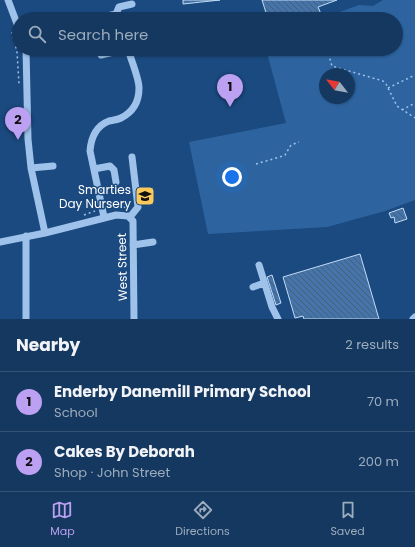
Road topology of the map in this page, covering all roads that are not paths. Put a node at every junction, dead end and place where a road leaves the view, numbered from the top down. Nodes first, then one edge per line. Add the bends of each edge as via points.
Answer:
1 (8, 0) edge
2 (132, 4) dead end
3 (13, 12) edge
4 (118, 12) edge
5 (26, 56) edge
6 (129, 56) edge
7 (132, 158) dead end
8 (53, 166) dead end
9 (31, 168) junction
10 (94, 169) junction
11 (116, 182) dead end
12 (104, 217) junction
13 (129, 217) junction
14 (45, 233) junction
15 (26, 236) junction
16 (0, 242) edge
17 (153, 242) dead end
18 (133, 245) junction
19 (259, 265) dead end
20 (264, 283) junction
21 (253, 287) dead end
22 (26, 319) edge
23 (134, 319) edge
24 (278, 319) edge

1 - 3 street
2 - 4 street via 120,7
5 - 9 street
6 - 10 street via 139,87 138,100 131,112 100,126 95,133 90,151
7 - 13 street via 138,207
8 - 9 street
9 - 14 street
10 - 11 street via 110,166 114,170
10 - 12 street
12 - 13 street via 122,214
12 - 14 street
13 - 18 street, West Street via 133,222
14 - 15 street
15 - 16 street
15 - 22 street
17 - 18 street
18 - 23 street, West Street
19 - 20 street
20 - 21 street
20 - 24 street

